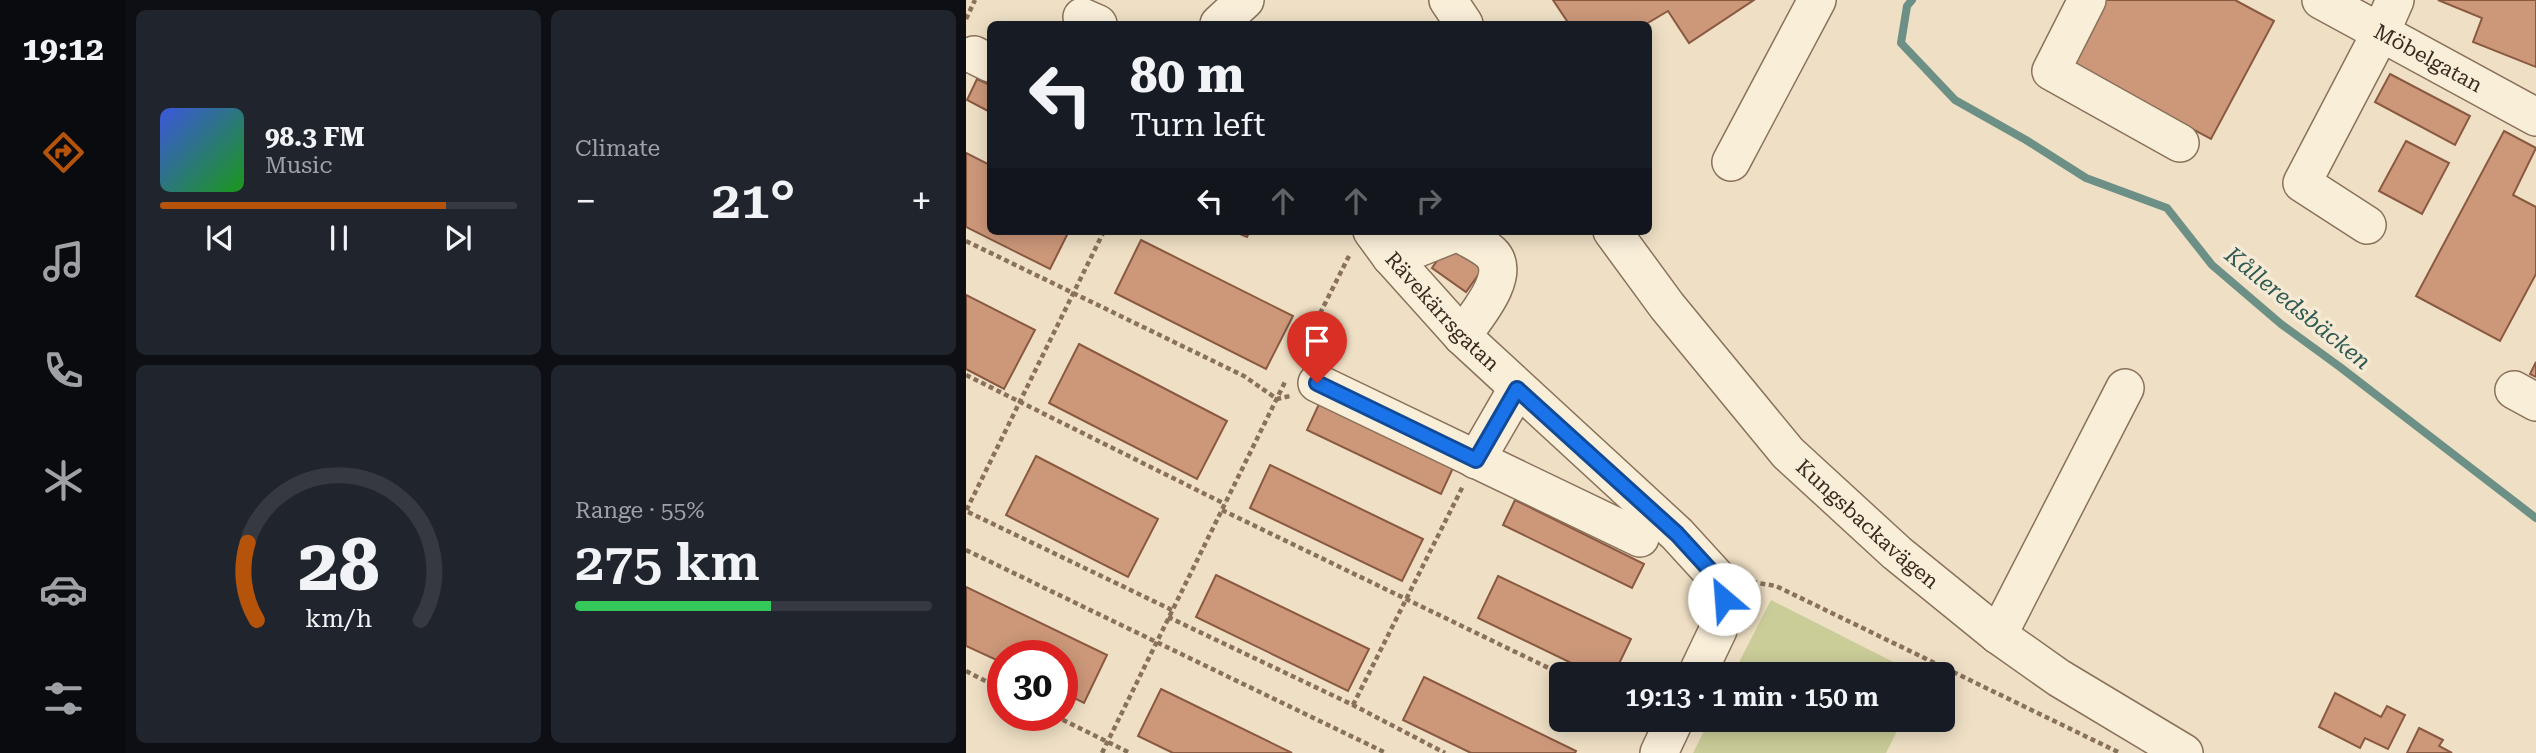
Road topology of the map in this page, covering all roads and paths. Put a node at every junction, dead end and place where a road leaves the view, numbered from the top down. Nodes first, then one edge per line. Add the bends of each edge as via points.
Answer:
1 (975, 0) edge
2 (1448, 0) edge
3 (1817, 0) edge
4 (2087, 0) edge
5 (2322, 0) edge
6 (2388, 16) edge
7 (966, 19) edge
8 (1462, 21) edge
9 (2536, 117) edge
10 (2180, 143) dead end
11 (1731, 162) dead end
12 (2367, 225) dead end
13 (1102, 235) edge
14 (1453, 235) edge
15 (1461, 235) edge
16 (1615, 235) edge
17 (966, 241) edge
18 (1373, 244) edge
19 (1073, 293) junction
20 (1462, 336) junction
21 (1300, 374) junction
22 (966, 375) edge
23 (2125, 388) dead end
24 (1517, 389) junction
25 (1277, 399) junction
26 (1021, 402) junction
27 (1476, 460) junction
28 (1223, 507) junction
29 (966, 511) edge
30 (1640, 538) dead end
31 (966, 550) edge
32 (1720, 581) junction
33 (1406, 599) junction
34 (1172, 610) junction
35 (1168, 617) junction
36 (1998, 635) junction
37 (1156, 642) junction
38 (1703, 662) edge
39 (1549, 668) edge
40 (966, 671) edge
41 (987, 682) edge
42 (1353, 705) junction
43 (1078, 727) edge
44 (1669, 732) edge
45 (1108, 742) junction
46 (1102, 753) edge
47 (1130, 753) edge
48 (1386, 753) edge
49 (1445, 753) edge
50 (1659, 753) edge
51 (2120, 753) edge
52 (2184, 753) edge

1 - 7 path
2 - 8 street
3 - 11 street
4 - 10 street via 2051,71
5 - 6 street, Möbelgatan
6 - 9 street, Möbelgatan
6 - 12 street via 2302,183
13 - 19 path
14 - 18 street via 1418,248
15 - 20 street via 1492,253 1499,276
16 - 36 street, Kungsbackavägen via 1788,453 1897,553
17 - 19 path
18 - 20 street, Rävekärrsgatan
18 - 21 path
19 - 25 path via 1244,376
19 - 26 path
20 - 24 street, Rävekärrsgatan
21 - 25 path
21 - 25 path via 1312,390
21 - 27 street
22 - 26 path
23 - 36 street
24 - 27 street
24 - 32 street, Rävekärrsgatan via 1677,534
25 - 28 path
26 - 28 path
26 - 29 path
27 - 30 street
27 - 33 path
28 - 33 path
28 - 34 path
29 - 34 path
31 - 37 path
32 - 38 street via 1724,599 1718,630
32 - 51 path via 1776,586
33 - 39 path
33 - 42 path
34 - 35 path
35 - 37 path
35 - 42 path
36 - 52 street, Kungsbackavägen via 2059,678
37 - 45 path
37 - 48 path
40 - 41 path
42 - 49 path
43 - 45 path
44 - 50 street
45 - 46 path
45 - 47 path

